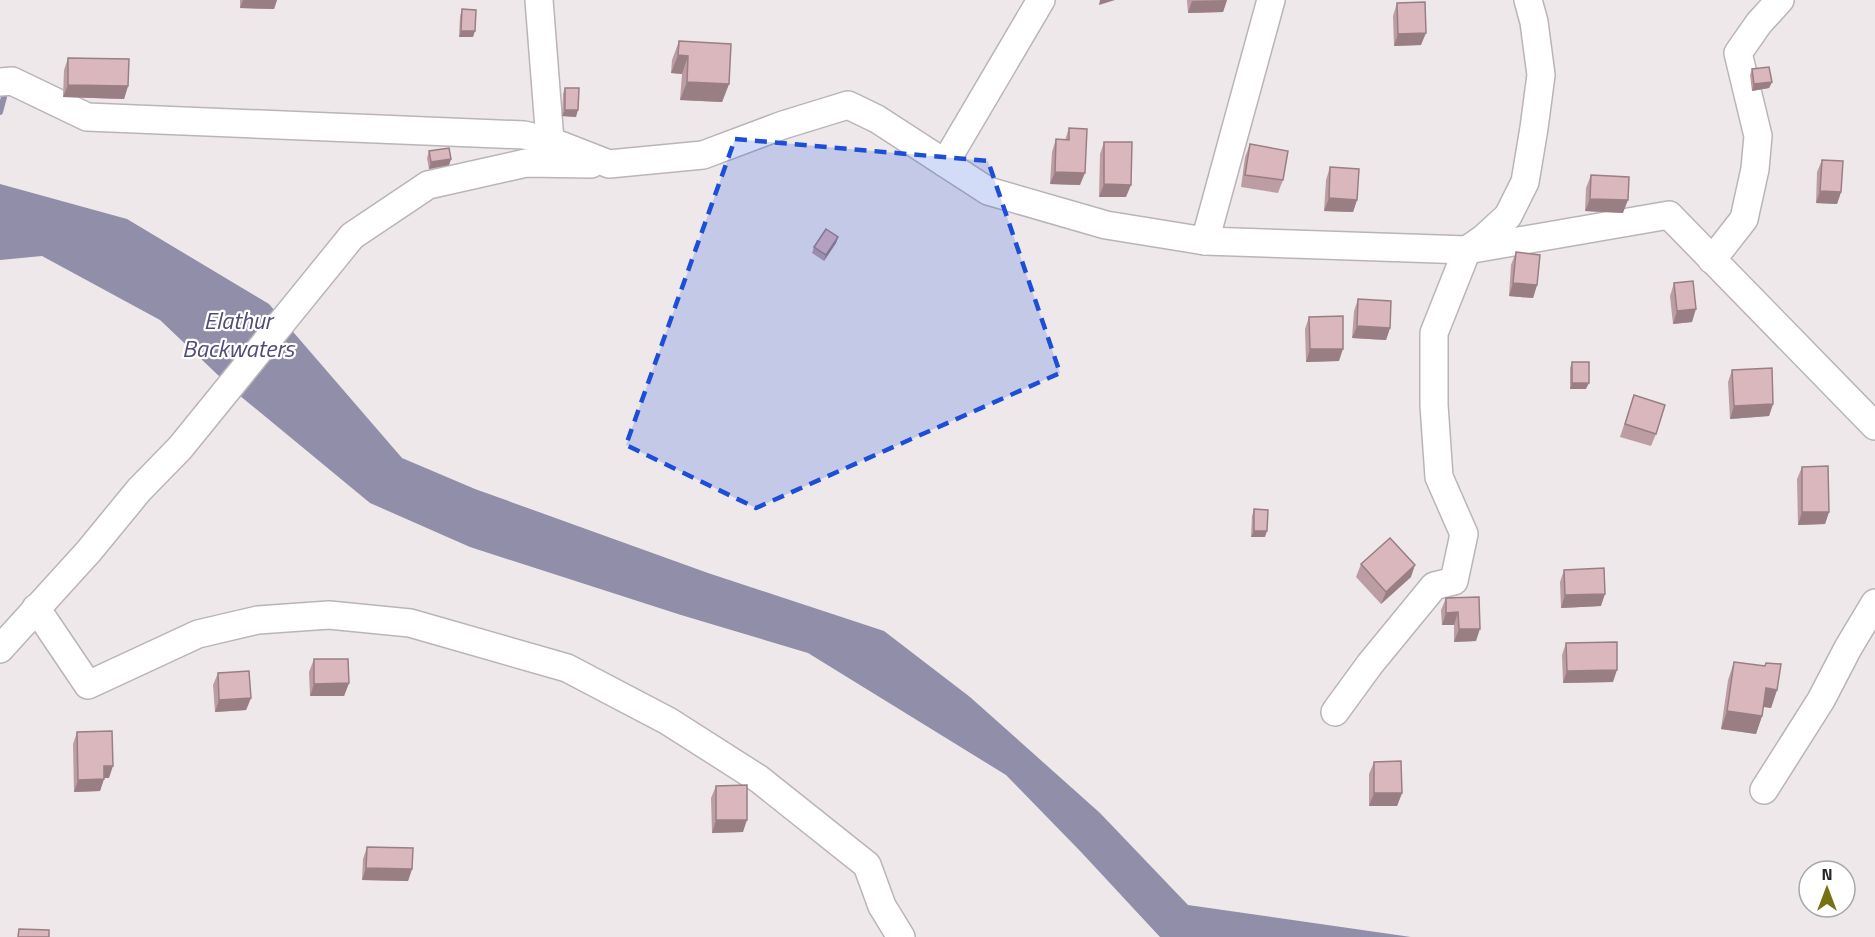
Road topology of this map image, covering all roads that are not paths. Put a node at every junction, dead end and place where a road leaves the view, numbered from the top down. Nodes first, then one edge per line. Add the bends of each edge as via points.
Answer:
1 (539, 0) edge
2 (1041, 0) edge
3 (1271, 0) edge
4 (1528, 0) edge
5 (1780, 0) edge
6 (0, 82) edge
7 (550, 141) junction
8 (945, 163) junction
9 (609, 164) junction
10 (1205, 241) junction
11 (1467, 250) junction
12 (1712, 260) junction
13 (1875, 426) edge
14 (1875, 603) edge
15 (36, 608) junction
16 (0, 648) edge
17 (1335, 712) dead end
18 (1764, 790) dead end
19 (901, 937) edge

1 - 7 street
2 - 8 street
3 - 10 street
4 - 11 street via 1540,75 1525,182 1508,216
5 - 12 street via 1738,53 1758,136 1755,168 1744,219
6 - 7 street via 12,81 87,117 524,135
7 - 9 street
8 - 9 street via 848,105 703,155
8 - 10 street via 988,191 1106,225
9 - 15 street via 526,163 428,185 352,236 180,448
10 - 11 street
11 - 12 street via 1669,215
11 - 17 street via 1434,333 1438,477 1464,534 1454,581 1434,586
12 - 13 street
14 - 18 street via 1821,700
15 - 16 street
15 - 19 street via 88,685 198,634 258,620 328,615 410,623 567,668 668,721 759,779 867,865 882,906

